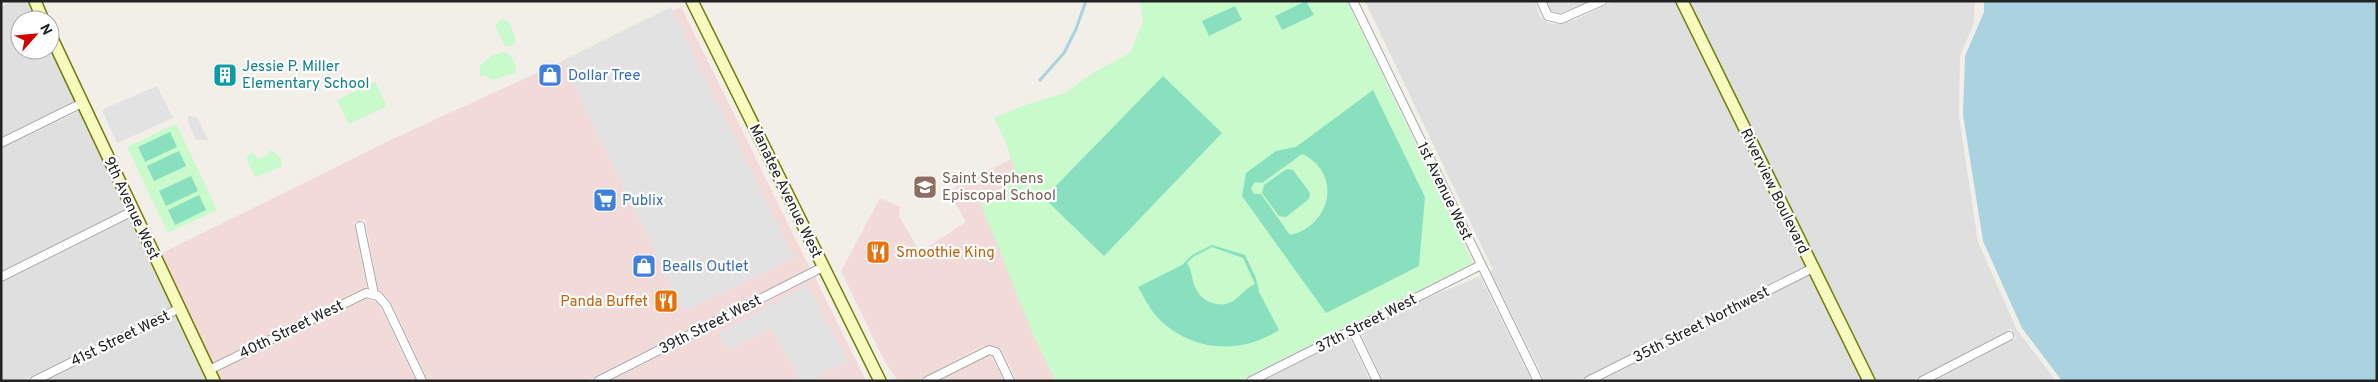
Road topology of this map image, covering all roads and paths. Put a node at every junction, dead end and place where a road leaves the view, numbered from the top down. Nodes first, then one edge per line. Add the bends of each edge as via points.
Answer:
1 (692, 1) edge
2 (1353, 1) edge
3 (1541, 1) edge
4 (1602, 1) edge
5 (1682, 1) edge
6 (60, 56) edge
7 (82, 103) junction
8 (1, 143) edge
9 (134, 211) junction
10 (360, 226) dead end
11 (1481, 265) junction
12 (823, 268) junction
13 (1813, 268) junction
14 (1, 277) edge
15 (374, 294) junction
16 (180, 308) junction
17 (1352, 329) junction
18 (2009, 336) dead end
19 (212, 376) edge
20 (34, 381) edge
21 (422, 381) edge
22 (598, 381) edge
23 (880, 381) edge
24 (927, 381) edge
25 (1010, 381) edge
26 (1250, 381) edge
27 (1377, 381) edge
28 (1538, 381) edge
29 (1588, 381) edge
30 (1869, 381) edge
31 (1922, 381) edge

1 - 12 street, Manatee Avenue West
2 - 11 street, 1st Avenue West
3 - 4 street via 1548,16 1562,19
5 - 13 street, Riverview Boulevard
6 - 7 street, 9th Avenue West
7 - 8 street
7 - 9 street, 9th Avenue West
9 - 14 street
9 - 16 street, 9th Avenue West
10 - 15 street
11 - 17 street, 37th Street West
11 - 28 street, 1st Avenue West
12 - 22 street, 39th Street West
12 - 23 street, Manatee Avenue West
13 - 29 street, 35th Street Northwest
13 - 30 street, Riverview Boulevard
15 - 19 street, 40th Street West via 358,296
15 - 21 street via 386,305
16 - 19 street, 9th Avenue West
16 - 20 street, 41st Street West
17 - 26 street, 37th Street West
17 - 27 street
18 - 31 street
24 - 25 street via 989,350 996,352

